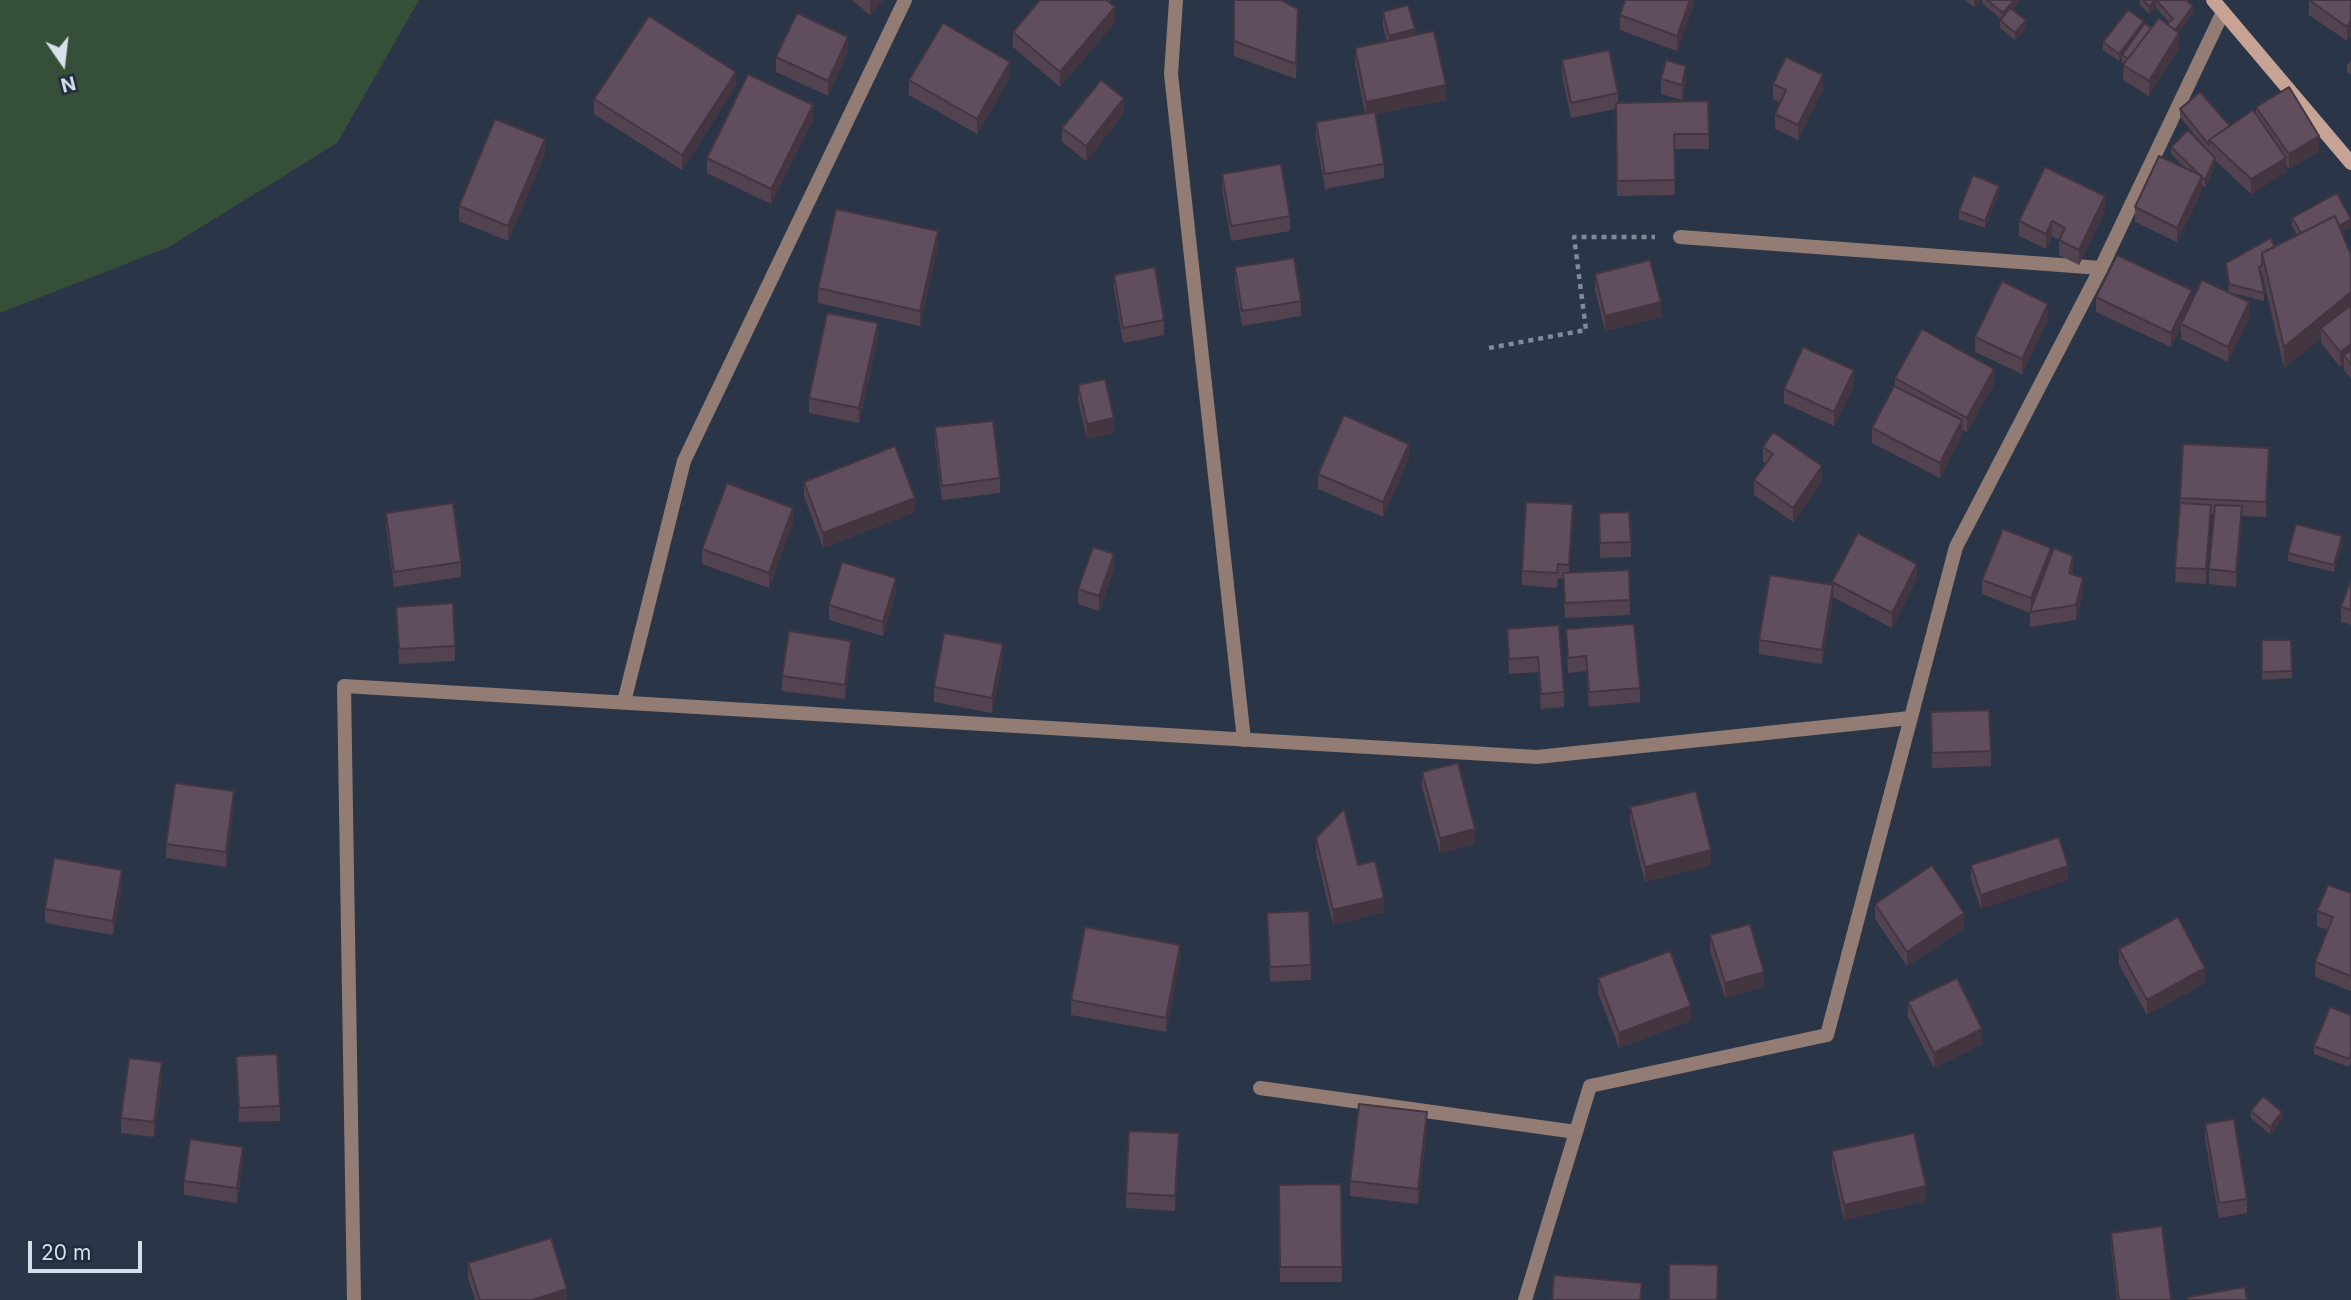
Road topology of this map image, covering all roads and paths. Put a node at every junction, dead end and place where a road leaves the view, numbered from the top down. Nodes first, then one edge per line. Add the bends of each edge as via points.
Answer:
1 (905, 0) edge
2 (1176, 0) edge
3 (2213, 0) edge
4 (2223, 12) junction
5 (2351, 163) edge
6 (1680, 237) joint
7 (2101, 268) junction
8 (1489, 348) dead end
9 (624, 702) junction
10 (1910, 718) junction
11 (1244, 740) junction
12 (1260, 1088) dead end
13 (1576, 1132) junction
14 (354, 1300) edge
15 (1525, 1300) edge

1 - 9 street via 684,461
2 - 11 street via 1171,74
3 - 4 main road
4 - 5 main road
4 - 7 street
6 - 7 street
6 - 8 path via 1574,237 1586,330
7 - 10 street via 1956,547
9 - 11 street
9 - 14 street via 344,686
10 - 11 street via 1537,757
10 - 13 street via 1827,1035 1590,1086
12 - 13 street
13 - 15 street

